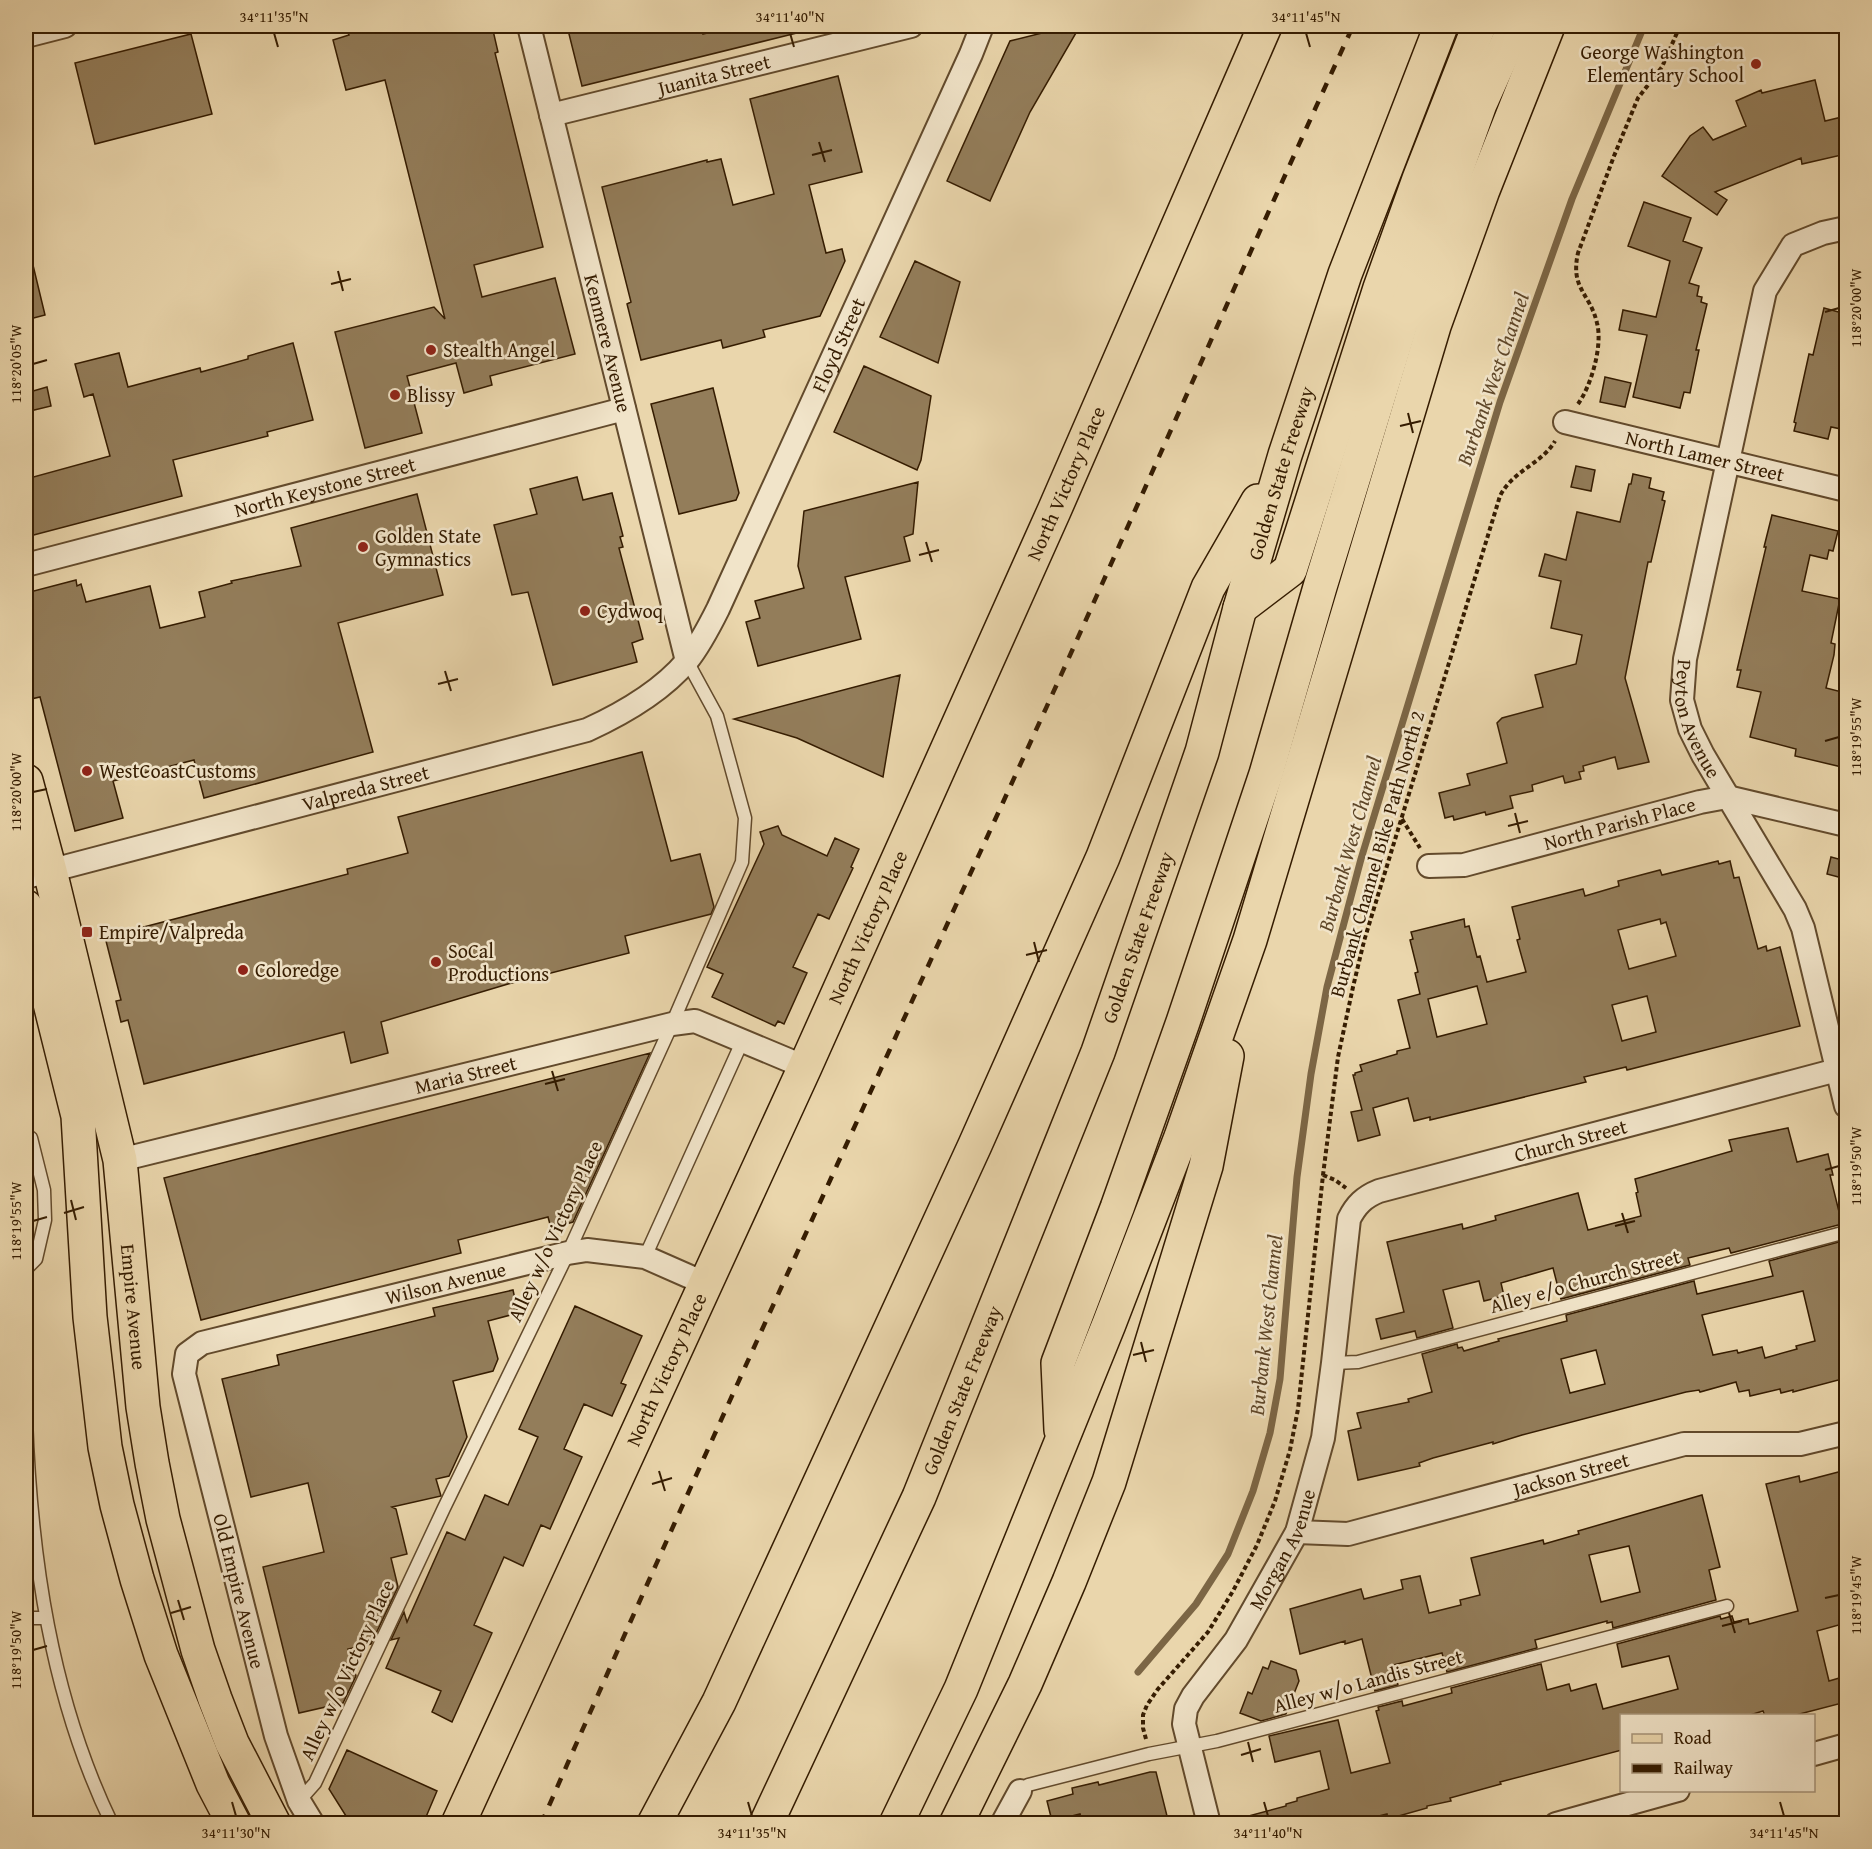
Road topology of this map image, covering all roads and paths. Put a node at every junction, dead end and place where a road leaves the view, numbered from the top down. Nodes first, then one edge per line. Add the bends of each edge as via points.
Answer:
1 (65, 26) edge
2 (529, 26) edge
3 (910, 26) edge
4 (982, 26) edge
5 (1265, 26) edge
6 (1441, 26) edge
7 (1479, 26) edge
8 (1515, 26) edge
9 (1548, 26) edge
10 (1680, 26) edge
11 (26, 36) edge
12 (551, 115) junction
13 (1846, 228) edge
14 (624, 409) junction
15 (1565, 422) junction
16 (1285, 455) junction
17 (1729, 462) junction
18 (1846, 490) edge
19 (26, 565) edge
20 (1240, 608) junction
21 (687, 661) junction
22 (26, 781) edge
23 (1727, 797) junction
24 (1401, 819) junction
25 (1846, 825) edge
26 (1429, 866) joint
27 (38, 874) edge
28 (26, 907) edge
29 (1250, 940) junction
30 (672, 1024) junction
31 (742, 1042) junction
32 (805, 1067) junction
33 (1837, 1070) junction
34 (1846, 1106) edge
35 (31, 1138) dead end
36 (120, 1160) junction
37 (1846, 1232) edge
38 (568, 1253) junction
39 (1345, 1254) joint
40 (645, 1257) junction
41 (26, 1269) edge
42 (704, 1283) junction
43 (187, 1354) joint
44 (1334, 1363) junction
45 (26, 1419) edge
46 (1846, 1433) edge
47 (1062, 1440) junction
48 (1297, 1532) junction
49 (1727, 1606) dead end
50 (26, 1618) edge
51 (45, 1618) junction
52 (1846, 1745) edge
53 (1190, 1746) junction
54 (1149, 1754) junction
55 (1815, 1754) edge
56 (1020, 1791) joint
57 (1674, 1792) edge
58 (299, 1801) junction
59 (112, 1824) edge
60 (234, 1824) edge
61 (274, 1824) edge
62 (313, 1824) edge
63 (458, 1824) edge
64 (654, 1824) edge
65 (765, 1824) edge
66 (896, 1824) edge
67 (956, 1824) edge
68 (1002, 1824) edge
69 (1209, 1824) edge
70 (1556, 1824) edge

1 - 11 street
2 - 12 street, Kenmere Avenue
3 - 12 street, Juanita Street
4 - 21 street, Floyd Street via 732,580
5 - 32 main road, North Victory Place via 1054,511
6 - 16 main road, Golden State Freeway via 1345,274
7 - 20 main road via 1380,288 1290,570
8 - 47 main road via 1480,104 1400,327 1266,774 1183,1022 1058,1363
9 - 29 main road via 1434,326
10 - 15 path, Burbank Channel Bike Path North 2 via 1662,67 1638,98 1578,253 1577,282 1597,324 1599,345 1584,395
12 - 14 street, Kenmere Avenue
13 - 17 street, Peyton Avenue via 1793,245 1765,291
14 - 19 street, North Keystone Street
14 - 21 street, Kenmere Avenue
15 - 17 street, North Lamer Street
15 - 24 path, Burbank Channel Bike Path North 2 via 1550,450 1521,470 1500,496
16 - 20 main road, Golden State Freeway
16 - 64 main road via 1208,588 1103,858 975,1145 718,1702
17 - 18 street, North Lamer Street
17 - 23 street, Peyton Avenue via 1685,659 1682,700 1690,729
20 - 65 main road, Golden State Freeway via 1202,752 1094,1063 919,1497
21 - 27 street, Valpreda Street via 631,707 586,730
21 - 30 lane, Alley w/o Victory Place via 717,716 745,818 742,862
22 - 27 main road, Empire Avenue
23 - 25 street, North Parish Place
23 - 26 street, North Parish Place via 1464,865
23 - 33 street, Peyton Avenue via 1803,928
24 - 26 path
24 - 54 path, Burbank Channel Bike Path North 2 via 1364,941 1338,1057 1290,1450 1275,1501 1233,1591 1208,1632 1147,1705 1143,1728
27 - 36 main road, Empire Avenue
28 - 60 main road via 78,1116 90,1317 105,1447 117,1505 161,1655 213,1784
29 - 47 main road via 1181,1137
29 - 67 main road via 1206,1166 1109,1482 1025,1684
30 - 31 street, Maria Street via 695,1021
30 - 36 street, Maria Street
30 - 38 lane, Alley w/o Victory Place
31 - 32 street, Maria Street
31 - 40 lane
32 - 42 main road, North Victory Place
33 - 34 street, Peyton Avenue
33 - 39 street, Church Street via 1379,1191 1354,1207 1348,1219
35 - 41 lane via 44,1190 45,1221 36,1259
36 - 61 main road, Empire Avenue via 143,1407 163,1519 214,1700
37 - 44 lane, Alley e/o Church Street via 1358,1362
38 - 40 street, Wilson Avenue via 587,1250
38 - 43 street, Wilson Avenue via 202,1343
38 - 58 lane, Alley w/o Victory Place via 315,1783
39 - 44 street, Morgan Avenue
40 - 42 street, Wilson Avenue
42 - 63 main road, North Victory Place
43 - 58 street, Old Empire Avenue via 184,1374 276,1736
44 - 48 street, Morgan Avenue via 1323,1438
45 - 51 lane via 30,1509
46 - 48 street, Jackson Street via 1800,1444 1684,1444 1348,1534
47 - 66 main road via 961,1689
48 - 53 street, Morgan Avenue via 1236,1640 1192,1696 1184,1725
49 - 53 lane, Alley w/o Landis Street
50 - 51 lane
51 - 59 lane via 85,1759
52 - 55 street
53 - 54 lane, Alley w/o Landis Street
53 - 69 street, Morgan Avenue
54 - 56 lane, Alley w/o Landis Street via 1028,1785
56 - 68 street
57 - 70 street
58 - 62 street, Old Empire Avenue

